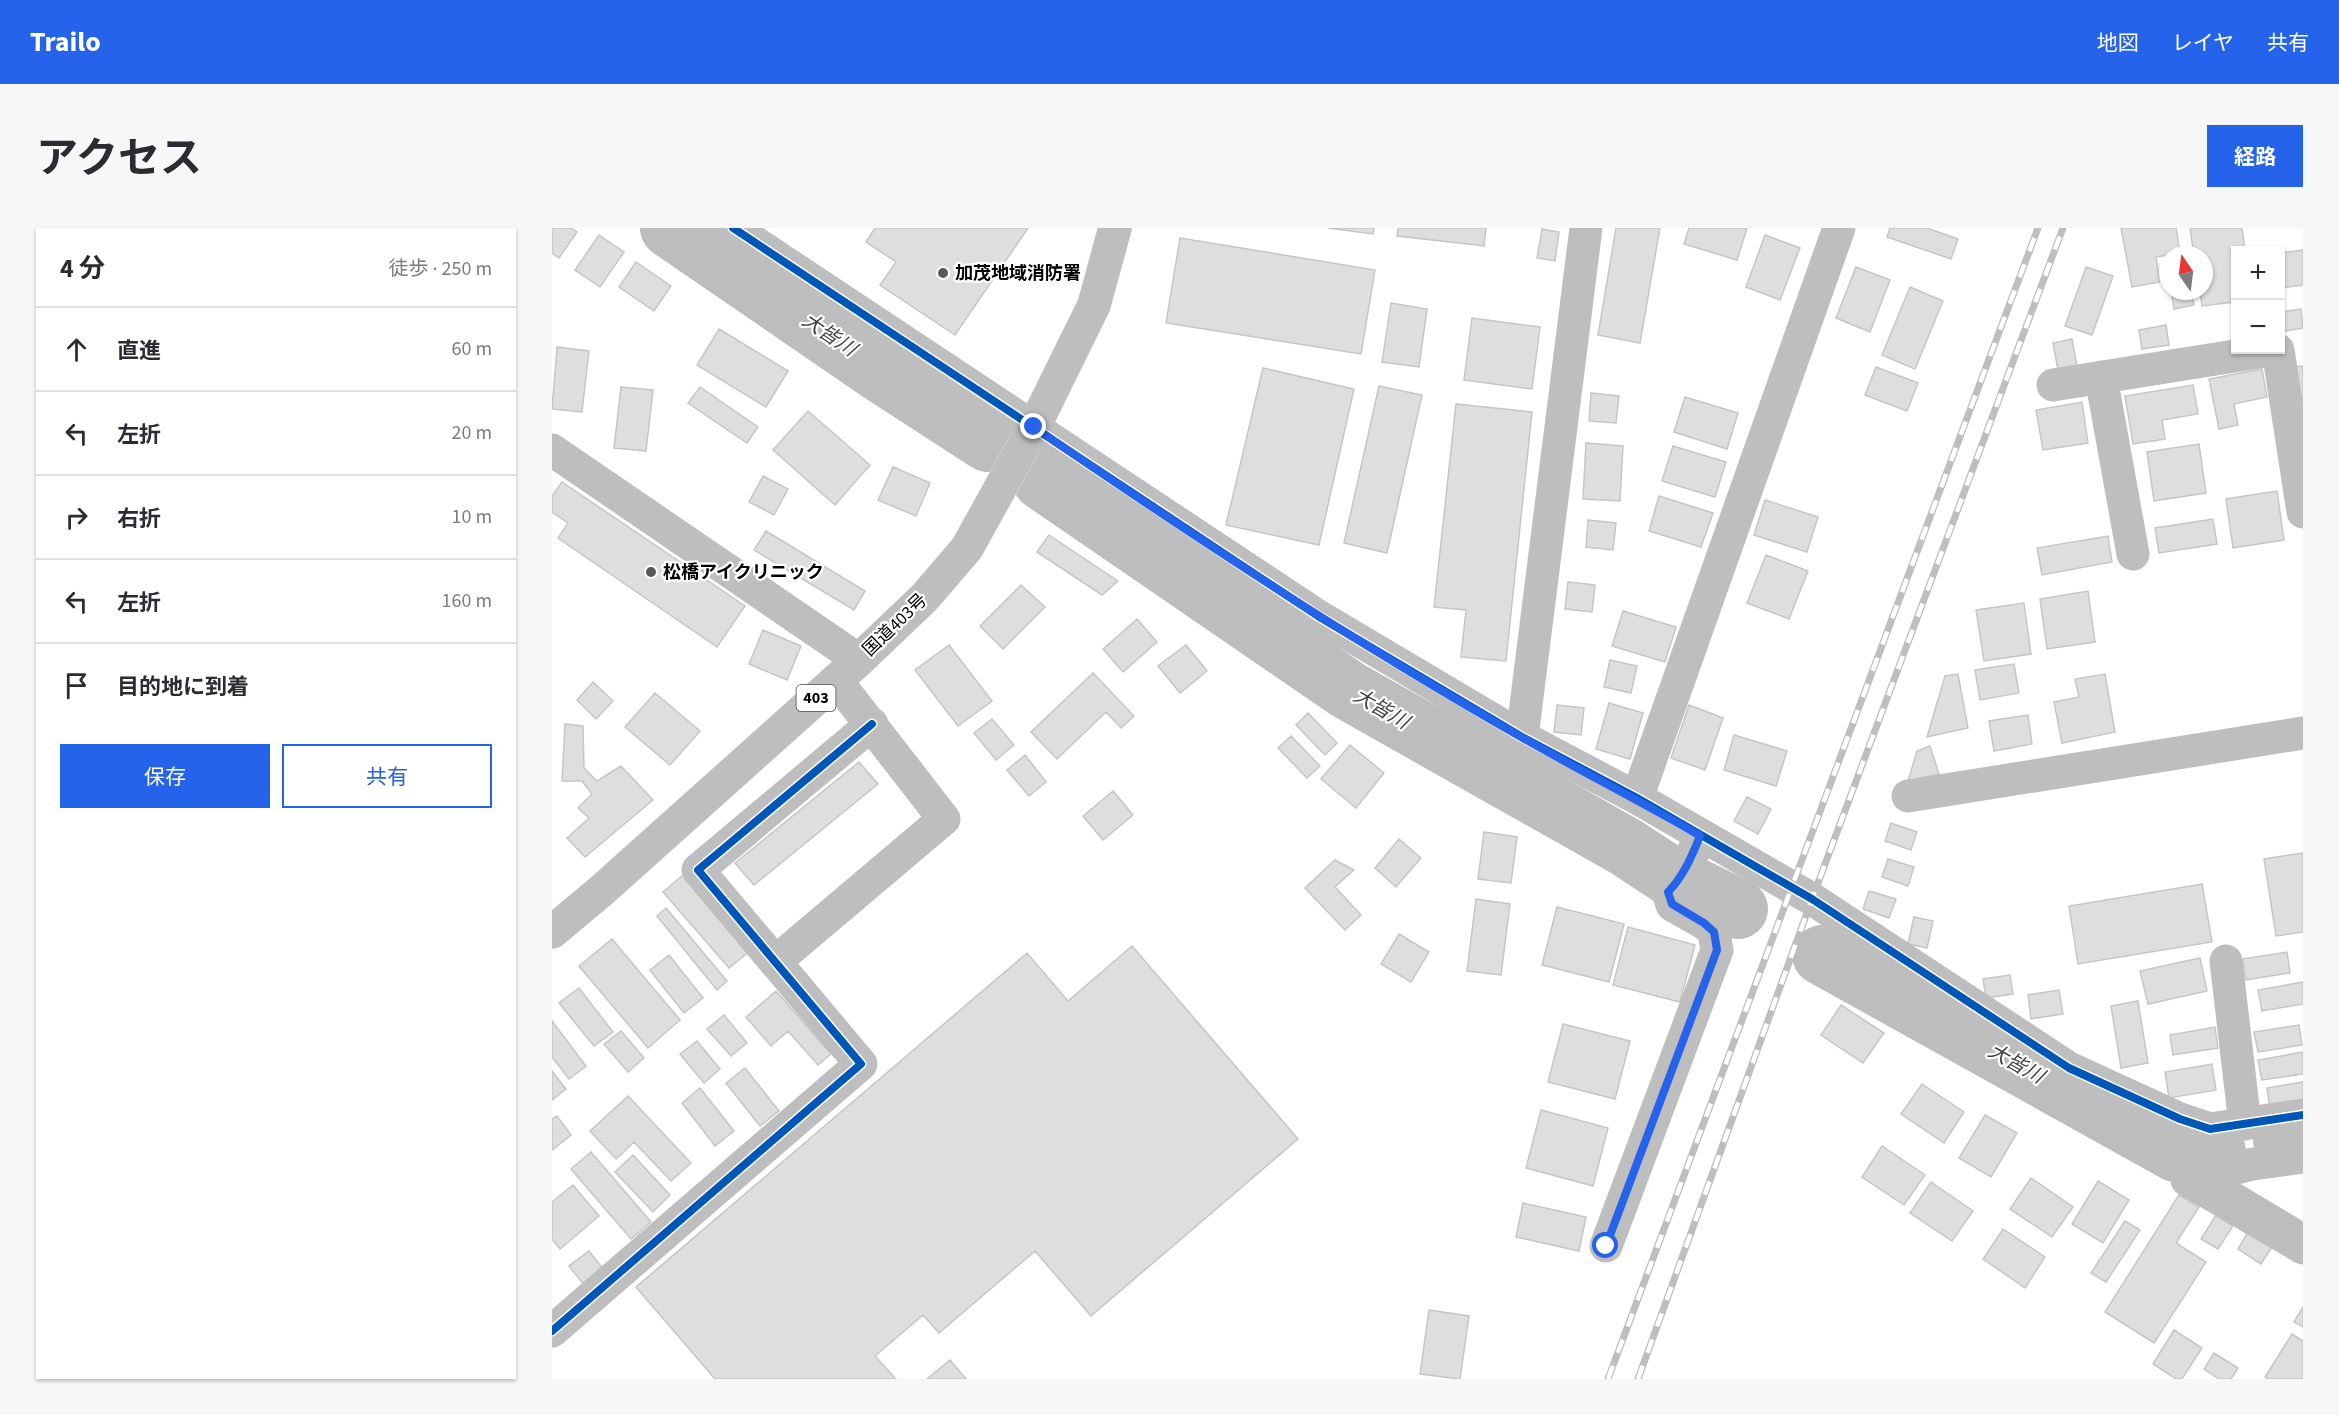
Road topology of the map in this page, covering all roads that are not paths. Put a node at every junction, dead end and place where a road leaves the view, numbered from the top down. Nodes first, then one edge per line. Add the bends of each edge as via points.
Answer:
1 (733, 228) edge
2 (1115, 228) edge
3 (1586, 228) edge
4 (1839, 228) edge
5 (2303, 345) edge
6 (2285, 348) edge
7 (2247, 354) edge
8 (2280, 354) edge
9 (2101, 377) junction
10 (2053, 385) dead end
11 (1034, 427) junction
12 (552, 450) edge
13 (2303, 512) edge
14 (2133, 554) dead end
15 (848, 670) junction
16 (872, 724) junction
17 (2303, 733) edge
18 (1522, 737) junction
19 (1908, 796) dead end
20 (1637, 798) junction
21 (1696, 846) junction
22 (552, 932) edge
23 (2226, 961) dead end
24 (775, 962) junction
25 (2303, 1115) edge
26 (2245, 1124) junction
27 (2303, 1157) edge
28 (1606, 1246) dead end
29 (2303, 1248) edge
30 (552, 1331) edge

1 - 11 main road
2 - 11 main road, 国道403号 / 403 via 1094,305
3 - 18 main road
4 - 20 main road
5 - 6 main road
7 - 9 main road
8 - 13 main road
9 - 10 main road
9 - 14 main road
11 - 15 main road, 国道403号 / 403 via 967,548 925,597
11 - 18 main road via 1318,616
12 - 15 main road
15 - 16 main road
15 - 22 main road, 国道403号 / 403
16 - 24 main road via 944,819
16 - 24 main road via 698,870
17 - 19 main road
18 - 20 main road
20 - 21 main road
21 - 26 main road via 1812,898 2069,1068 2190,1123 2210,1129
21 - 28 main road via 1668,892 1672,904 1714,932 1717,950
23 - 26 main road
24 - 30 main road via 861,1064
25 - 26 main road
27 - 29 main road via 2187,1180

